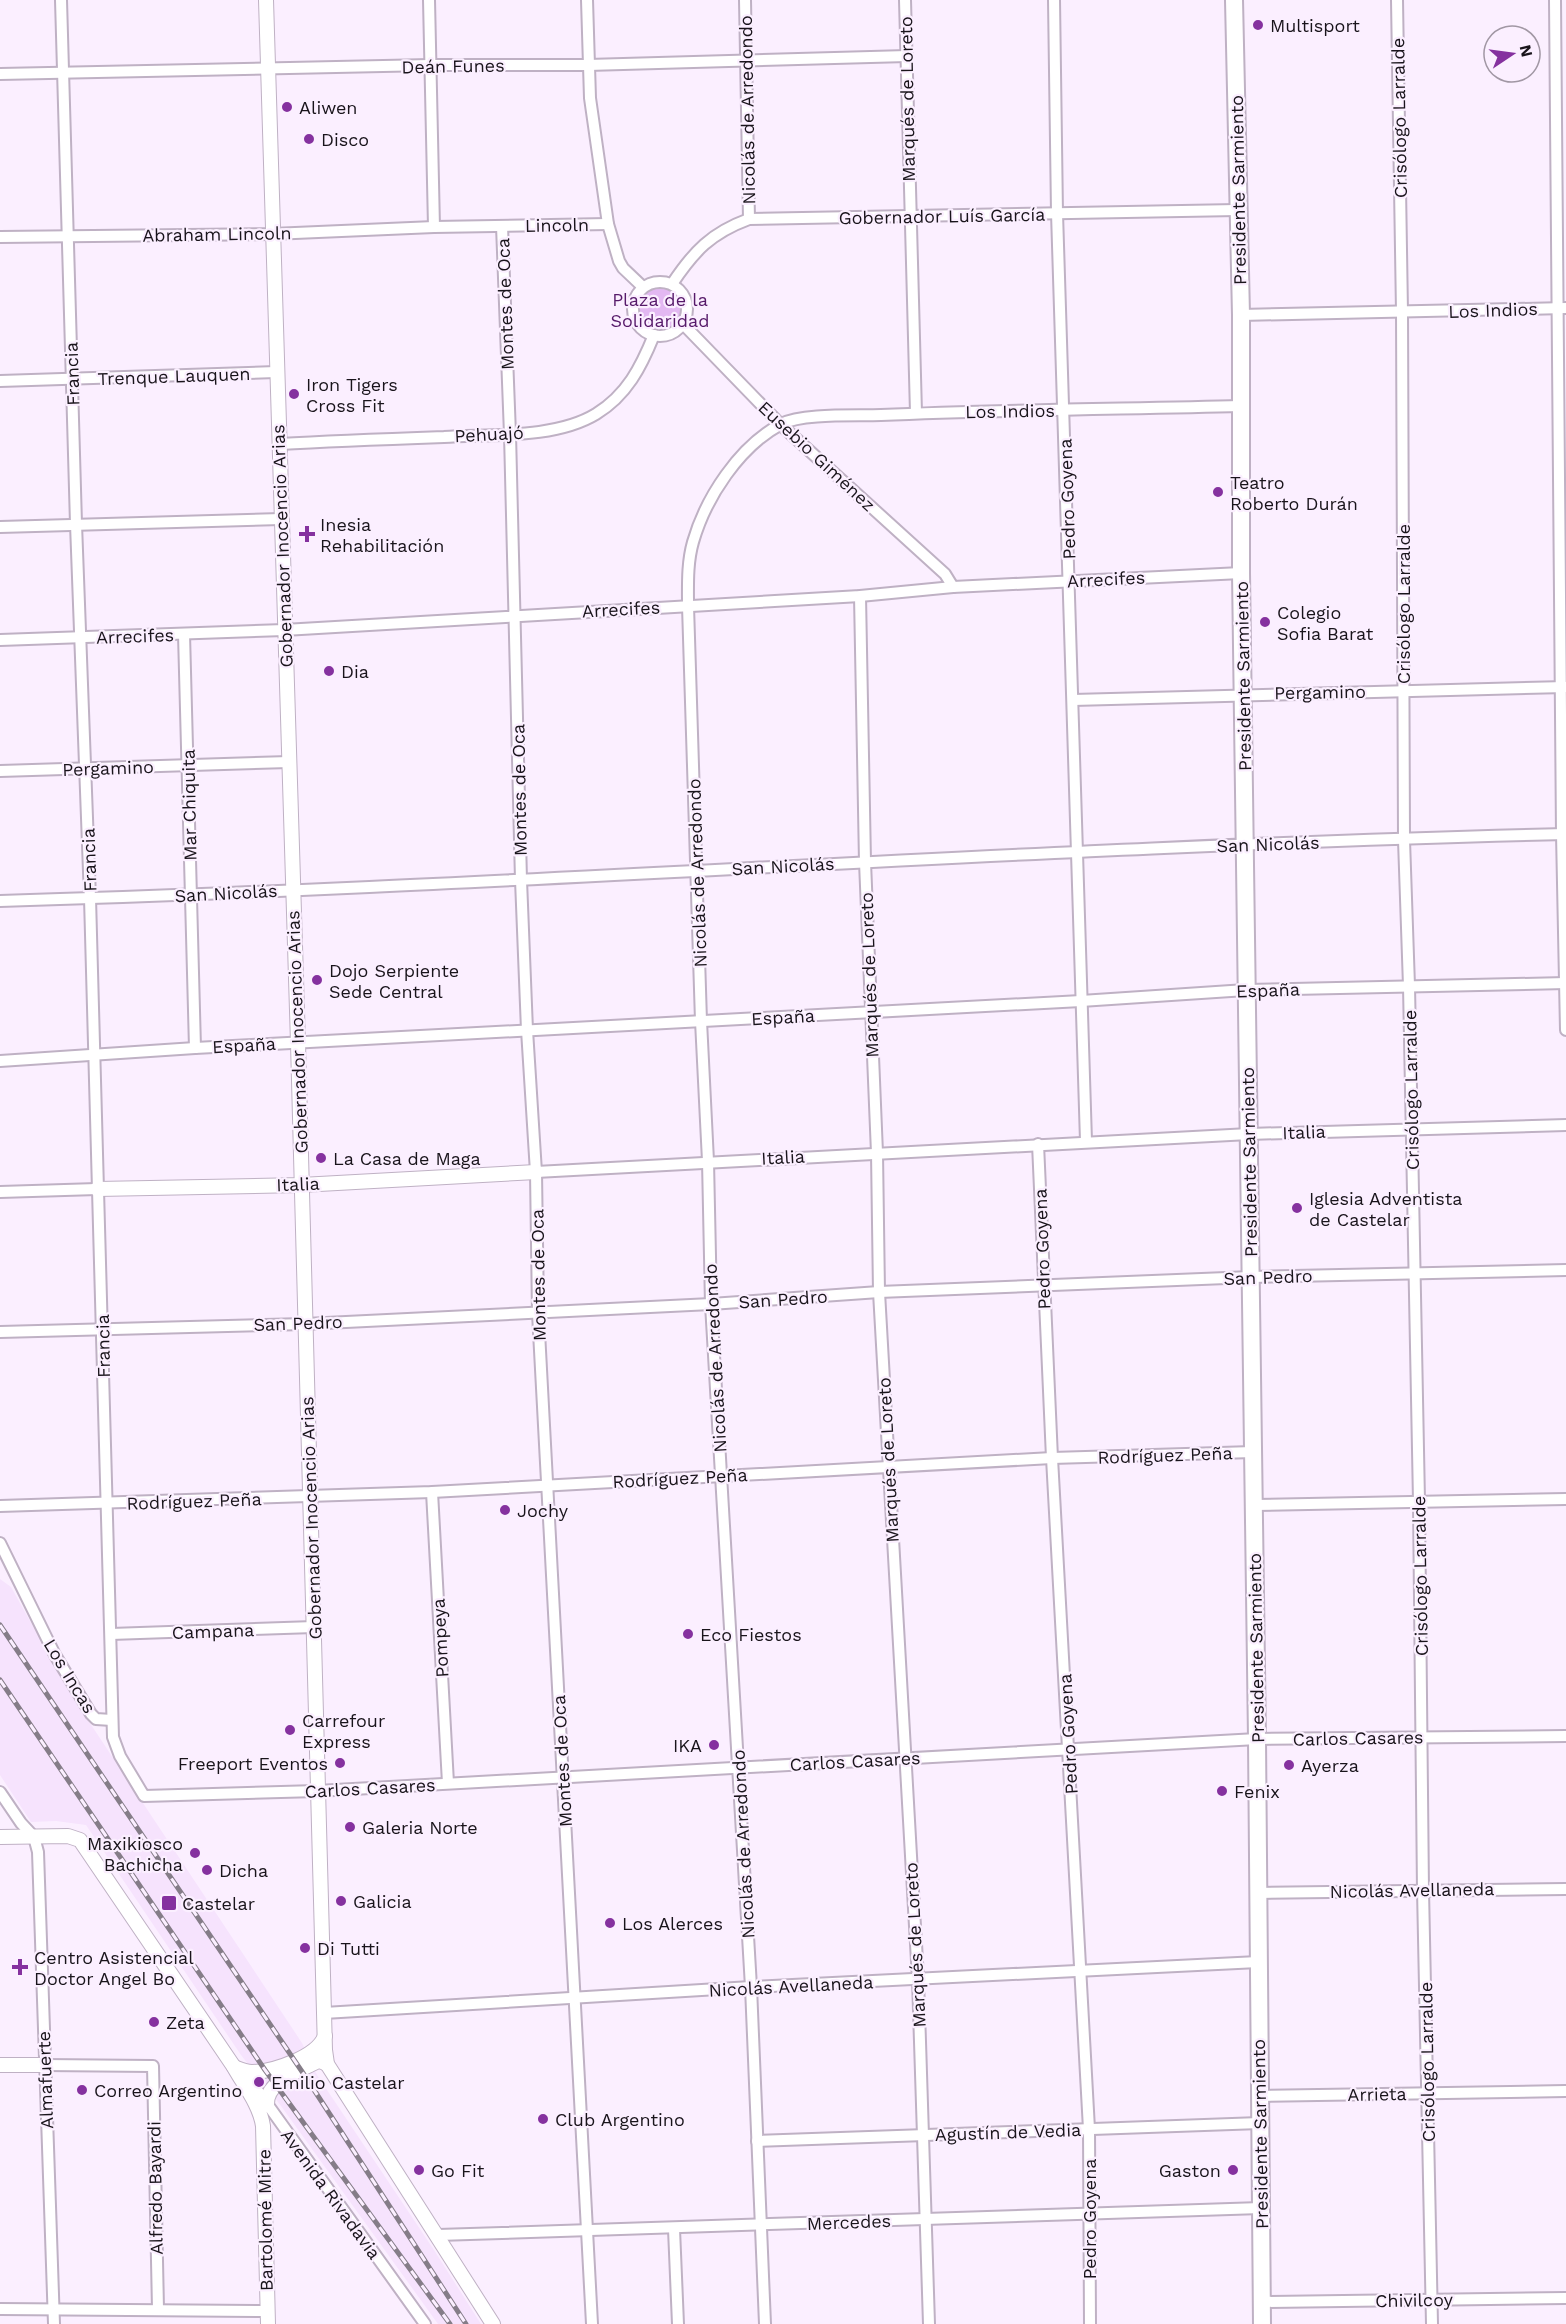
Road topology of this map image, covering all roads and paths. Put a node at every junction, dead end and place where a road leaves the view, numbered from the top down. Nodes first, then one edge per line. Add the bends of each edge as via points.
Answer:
1 (61, 0) edge
2 (266, 0) edge
3 (429, 0) edge
4 (587, 0) edge
5 (745, 0) edge
6 (905, 0) edge
7 (1054, 0) edge
8 (1234, 0) edge
9 (1397, 0) edge
10 (1555, 0) edge
11 (907, 56) junction
12 (745, 60) junction
13 (588, 64) junction
14 (430, 65) junction
15 (267, 69) junction
16 (63, 72) junction
17 (0, 74) edge
18 (1237, 210) junction
19 (1057, 213) junction
20 (910, 217) junction
21 (749, 219) junction
22 (608, 224) junction
23 (502, 226) junction
24 (434, 227) junction
25 (272, 234) junction
26 (67, 236) junction
27 (0, 237) edge
28 (672, 284) junction
29 (643, 287) junction
30 (1562, 308) edge
31 (1402, 312) junction
32 (1240, 315) junction
33 (683, 324) junction
34 (654, 335) junction
35 (276, 372) junction
36 (72, 380) junction
37 (0, 381) edge
38 (1240, 406) junction
39 (1064, 410) junction
40 (916, 413) junction
41 (781, 424) junction
42 (510, 434) junction
43 (280, 444) junction
44 (281, 519) junction
45 (76, 524) junction
46 (0, 527) edge
47 (1241, 573) junction
48 (1069, 581) junction
49 (953, 587) junction
50 (860, 596) junction
51 (688, 606) junction
52 (515, 616) junction
53 (284, 630) junction
54 (184, 634) junction
55 (81, 638) junction
56 (0, 640) edge
57 (1564, 687) edge
58 (1404, 691) junction
59 (1244, 694) junction
60 (1073, 700) junction
61 (289, 762) junction
62 (188, 766) junction
63 (86, 769) junction
64 (0, 771) edge
65 (1564, 834) edge
66 (1404, 840) junction
67 (1246, 844) junction
68 (1078, 850) junction
69 (865, 862) junction
70 (697, 871) junction
71 (521, 880) junction
72 (293, 890) junction
73 (191, 895) junction
74 (90, 898) junction
75 (0, 901) edge
76 (1565, 983) edge
77 (1409, 986) junction
78 (1246, 990) junction
79 (1081, 1001) junction
80 (870, 1012) junction
81 (701, 1021) junction
82 (527, 1030) junction
83 (1566, 1030) edge
84 (298, 1043) junction
85 (195, 1048) junction
86 (95, 1055) junction
87 (0, 1061) edge
88 (1566, 1125) edge
89 (1413, 1129) junction
90 (1249, 1134) junction
91 (1086, 1141) junction
92 (1038, 1144) junction
93 (877, 1153) junction
94 (708, 1161) junction
95 (536, 1172) junction
96 (301, 1185) junction
97 (97, 1189) junction
98 (0, 1192) edge
99 (1566, 1270) edge
100 (1414, 1273) junction
101 (1251, 1277) junction
102 (1043, 1286) junction
103 (879, 1292) junction
104 (711, 1304) junction
105 (538, 1313) junction
106 (305, 1324) junction
107 (103, 1328) junction
108 (0, 1332) edge
109 (1253, 1452) junction
110 (1052, 1458) junction
111 (888, 1467) junction
112 (720, 1476) junction
113 (547, 1486) junction
114 (432, 1492) junction
115 (310, 1497) junction
116 (1566, 1499) edge
117 (1419, 1501) junction
118 (106, 1504) junction
119 (1254, 1505) junction
120 (0, 1506) edge
121 (0, 1543) edge
122 (314, 1627) junction
123 (111, 1634) junction
124 (112, 1720) junction
125 (1421, 1736) junction
126 (1566, 1736) edge
127 (1257, 1740) junction
128 (1069, 1749) junction
129 (904, 1758) junction
130 (739, 1767) junction
131 (563, 1776) junction
132 (448, 1783) junction
133 (317, 1791) junction
134 (0, 1792) edge
135 (144, 1796) joint
136 (0, 1837) edge
137 (34, 1837) junction
138 (1566, 1889) edge
139 (1423, 1890) junction
140 (1258, 1893) junction
141 (1258, 1962) junction
142 (1081, 1970) junction
143 (918, 1979) junction
144 (751, 1987) junction
145 (574, 1998) junction
146 (324, 2013) junction
147 (325, 2036) junction
148 (327, 2064) junction
149 (0, 2065) edge
150 (44, 2066) junction
151 (234, 2067) junction
152 (1566, 2091) edge
153 (1428, 2093) junction
154 (1259, 2096) junction
155 (265, 2111) junction
156 (1260, 2123) junction
157 (1089, 2129) junction
158 (923, 2135) junction
159 (757, 2141) junction
160 (1261, 2208) junction
161 (1090, 2213) junction
162 (926, 2219) junction
163 (760, 2225) junction
164 (674, 2229) junction
165 (587, 2231) junction
166 (438, 2235) junction
167 (1566, 2298) edge
168 (1431, 2300) junction
169 (1262, 2302) junction
170 (0, 2309) edge
171 (54, 2309) junction
172 (158, 2309) junction
173 (268, 2317) edge
174 (54, 2324) edge
175 (425, 2324) edge
176 (493, 2324) edge
177 (592, 2324) edge
178 (678, 2324) edge
179 (765, 2324) edge
180 (929, 2324) edge
181 (1090, 2324) edge
182 (1262, 2324) edge
183 (1432, 2324) edge

1 - 16 street, Francia
2 - 15 street, Gobernador Inocencio Arias
3 - 14 street
4 - 13 street
5 - 12 street, Nicolás de Arredondo
6 - 11 street, Marqués de Loreto
7 - 19 street, Pedro Goyena
8 - 18 main road, Presidente Sarmiento
9 - 31 street, Crisólogo Larralde
10 - 30 street
11 - 12 street, Deán Funes
11 - 20 street, Marqués de Loreto
12 - 13 street, Deán Funes
12 - 21 street, Nicolás de Arredondo
13 - 14 street, Deán Funes
13 - 22 street via 594,138
14 - 15 street, Deán Funes
14 - 24 street
15 - 16 street, Deán Funes
15 - 25 street, Gobernador Inocencio Arias
16 - 17 street, Deán Funes
16 - 26 street, Francia
18 - 19 street, Gobernador Luís García
18 - 32 main road, Presidente Sarmiento
19 - 20 street, Gobernador Luís García
19 - 39 street, Pedro Goyena
20 - 21 street, Gobernador Luís García
20 - 40 street, Marqués de Loreto
21 - 28 street, Gobernador Luís García via 708,240
22 - 23 street, Lincoln
22 - 29 street via 619,261
23 - 24 street, Lincoln
23 - 42 street, Montes de Oca
24 - 25 street, Abraham Lincoln
25 - 26 street, Abraham Lincoln
25 - 35 street, Gobernador Inocencio Arias
26 - 27 street, Abraham Lincoln
26 - 36 street, Francia
28 - 29 street via 657,281
28 - 33 street via 685,297 687,316
29 - 34 street via 634,302 635,319
30 - 31 street, Los Indios
30 - 57 street
31 - 32 street, Los Indios
31 - 58 street, Crisólogo Larralde
32 - 38 main road, Presidente Sarmiento
33 - 34 street via 670,334
33 - 41 street, Eusebio Giménez
34 - 42 street, Pehuajó via 633,380 604,408 574,424
35 - 36 street, Trenque Lauquen
35 - 43 street, Gobernador Inocencio Arias
36 - 37 street, Trenque Lauquen
36 - 45 street, Francia
38 - 39 street, Los Indios
38 - 47 main road, Presidente Sarmiento
39 - 40 street, Los Indios
39 - 48 street, Pedro Goyena
40 - 41 street, Los Indios via 802,418
41 - 49 street, Eusebio Giménez via 945,574
41 - 51 street, Nicolás de Arredondo via 743,456 709,503 693,544
42 - 43 street, Pehuajó
42 - 52 street, Montes de Oca
43 - 44 street, Gobernador Inocencio Arias
44 - 45 street
44 - 53 street, Gobernador Inocencio Arias
45 - 46 street
45 - 55 street, Francia
47 - 48 street, Arrecifes
47 - 59 main road, Presidente Sarmiento
48 - 49 street, Arrecifes
48 - 60 street, Pedro Goyena
49 - 50 street, Arrecifes
50 - 51 street, Arrecifes
50 - 69 street, Marqués de Loreto
51 - 52 street, Arrecifes
51 - 70 street, Nicolás de Arredondo
52 - 53 street, Arrecifes
52 - 71 street, Montes de Oca
53 - 54 street, Arrecifes
53 - 61 street, Gobernador Inocencio Arias
54 - 55 street, Arrecifes
54 - 62 street, Mar Chiquita
55 - 56 street, Arrecifes
55 - 63 street, Francia
57 - 58 street, Pergamino
57 - 65 street
58 - 59 street, Pergamino
58 - 66 street, Crisólogo Larralde
59 - 60 street, Pergamino
59 - 67 main road, Presidente Sarmiento
60 - 68 street, Pedro Goyena
61 - 62 street, Pergamino
61 - 72 street, Gobernador Inocencio Arias
62 - 63 street, Pergamino
62 - 73 street, Mar Chiquita
63 - 64 street, Pergamino
63 - 74 street, Francia
65 - 66 street, San Nicolás
65 - 76 street
66 - 67 street, San Nicolás
66 - 77 street, Crisólogo Larralde
67 - 68 street, San Nicolás
67 - 78 main road, Presidente Sarmiento
68 - 69 street, San Nicolás
68 - 79 street, Pedro Goyena
69 - 70 street, San Nicolás
69 - 80 street, Marqués de Loreto
70 - 71 street, San Nicolás
70 - 81 street, Nicolás de Arredondo
71 - 72 street, San Nicolás
71 - 82 street, Montes de Oca
72 - 73 street, San Nicolás
72 - 84 street, Gobernador Inocencio Arias
73 - 74 street, San Nicolás
73 - 85 street, Mar Chiquita
74 - 75 street, San Nicolás
74 - 86 street, Francia
76 - 77 street, España
76 - 83 street
77 - 78 street, España
77 - 89 street, Crisólogo Larralde
78 - 79 street, España
78 - 90 main road, Presidente Sarmiento
79 - 80 street, España
79 - 91 street, Pedro Goyena
80 - 81 street, España
80 - 93 street, Marqués de Loreto
81 - 82 street, España
81 - 94 street, Nicolás de Arredondo
82 - 84 street, España
82 - 95 street, Montes de Oca
84 - 85 street, España
84 - 96 street, Gobernador Inocencio Arias
85 - 86 street, España
86 - 87 street, España
86 - 97 street, Francia
88 - 89 street, Italia
89 - 90 street, Italia
89 - 100 street, Crisólogo Larralde
90 - 91 street, Italia
90 - 101 main road, Presidente Sarmiento
91 - 92 street, Italia
92 - 93 street, Italia
92 - 102 street, Pedro Goyena
93 - 94 street, Italia
93 - 103 street, Marqués de Loreto
94 - 95 street, Italia
94 - 104 street, Nicolás de Arredondo
95 - 96 street, Italia
95 - 105 street, Montes de Oca
96 - 97 street, Italia
96 - 106 street, Gobernador Inocencio Arias
97 - 98 street, Italia
97 - 107 street, Francia
99 - 100 street, San Pedro
100 - 101 street, San Pedro
100 - 117 street, Crisólogo Larralde
101 - 102 street, San Pedro
101 - 109 main road, Presidente Sarmiento
102 - 103 street, San Pedro
102 - 110 street, Pedro Goyena
103 - 104 street, San Pedro
103 - 111 street, Marqués de Loreto
104 - 105 street, San Pedro
104 - 112 street, Nicolás de Arredondo
105 - 106 street, San Pedro
105 - 113 street, Montes de Oca
106 - 107 street, San Pedro
106 - 115 street, Gobernador Inocencio Arias
107 - 108 street, San Pedro
107 - 118 street, Francia
109 - 110 street, Rodríguez Peña
109 - 119 main road, Presidente Sarmiento
110 - 111 street, Rodríguez Peña
110 - 128 street, Pedro Goyena
111 - 112 street, Rodríguez Peña
111 - 129 street, Marqués de Loreto
112 - 113 street, Rodríguez Peña
112 - 130 street, Nicolás de Arredondo
113 - 114 street, Rodríguez Peña
113 - 131 street, Montes de Oca
114 - 115 street, Rodríguez Peña
114 - 132 street, Pompeya
115 - 118 street, Rodríguez Peña
115 - 122 street, Gobernador Inocencio Arias
116 - 117 street
117 - 119 street
117 - 125 street, Crisólogo Larralde
118 - 120 street, Rodríguez Peña
118 - 123 street, Francia
119 - 127 main road, Presidente Sarmiento
121 - 124 street, Los Incas via 55,1655 91,1714 96,1719
122 - 123 street, Campana
122 - 133 street, Gobernador Inocencio Arias
123 - 124 street, Francia
124 - 135 street, Los Incas via 117,1750
125 - 126 street, Carlos Casares
125 - 127 street, Carlos Casares
125 - 139 street, Crisólogo Larralde
127 - 128 street, Carlos Casares
127 - 140 main road, Presidente Sarmiento
128 - 129 street, Carlos Casares
128 - 142 street, Pedro Goyena
129 - 130 street, Carlos Casares
129 - 143 street, Marqués de Loreto
130 - 131 street, Carlos Casares
130 - 144 street, Nicolás de Arredondo
131 - 132 street, Carlos Casares
131 - 145 street, Montes de Oca
132 - 133 street, Carlos Casares
133 - 135 street, Carlos Casares
133 - 146 street, Gobernador Inocencio Arias
134 - 137 street
136 - 137 street
137 - 150 street, Almafuerte via 38,1852
137 - 151 street, Avenida Rivadavia via 80,1840
138 - 139 street, Nicolás Avellaneda
139 - 140 street, Nicolás Avellaneda
139 - 153 street, Crisólogo Larralde
140 - 141 main road, Presidente Sarmiento
141 - 142 street, Nicolás Avellaneda
141 - 154 main road, Presidente Sarmiento
142 - 143 street, Nicolás Avellaneda
142 - 157 street, Pedro Goyena
143 - 144 street, Nicolás Avellaneda
143 - 158 street, Marqués de Loreto
144 - 145 street, Nicolás Avellaneda
144 - 159 street, Nicolás de Arredondo
145 - 146 street, Nicolás Avellaneda
145 - 165 street, Montes de Oca
146 - 147 street, Gobernador Inocencio Arias
147 - 148 street, Gobernador Inocencio Arias
147 - 151 street via 310,2053 275,2069 250,2072
148 - 155 street via 316,2062 284,2079 269,2094
148 - 166 street
149 - 150 street
150 - 171 street, Almafuerte
150 - 172 street, Alfredo Bayardi via 153,2066
151 - 155 street, Avenida Rivadavia
152 - 153 street, Arrieta
153 - 154 street, Arrieta
153 - 168 street, Crisólogo Larralde
154 - 156 main road, Presidente Sarmiento
155 - 173 street, Bartolomé Mitre
155 - 175 street, Avenida Rivadavia
156 - 157 street, Agustín de Vedia
156 - 160 main road, Presidente Sarmiento
157 - 158 street, Agustín de Vedia
157 - 161 street, Pedro Goyena
158 - 159 street, Agustín de Vedia
158 - 162 street, Marqués de Loreto
159 - 163 street, Nicolás de Arredondo
160 - 161 street, Mercedes
160 - 169 main road, Presidente Sarmiento
161 - 162 street, Mercedes
161 - 181 street, Pedro Goyena
162 - 163 street, Mercedes
162 - 180 street, Marqués de Loreto
163 - 164 street, Mercedes
163 - 179 street, Nicolás de Arredondo
164 - 165 street, Mercedes
164 - 178 street
165 - 166 street, Mercedes
165 - 177 street, Montes de Oca
166 - 176 street
167 - 168 street, Chivilcoy
168 - 169 street, Chivilcoy
168 - 183 street, Crisólogo Larralde
169 - 182 main road, Presidente Sarmiento
170 - 171 street
171 - 172 street
171 - 174 street, Almafuerte
172 - 173 street

